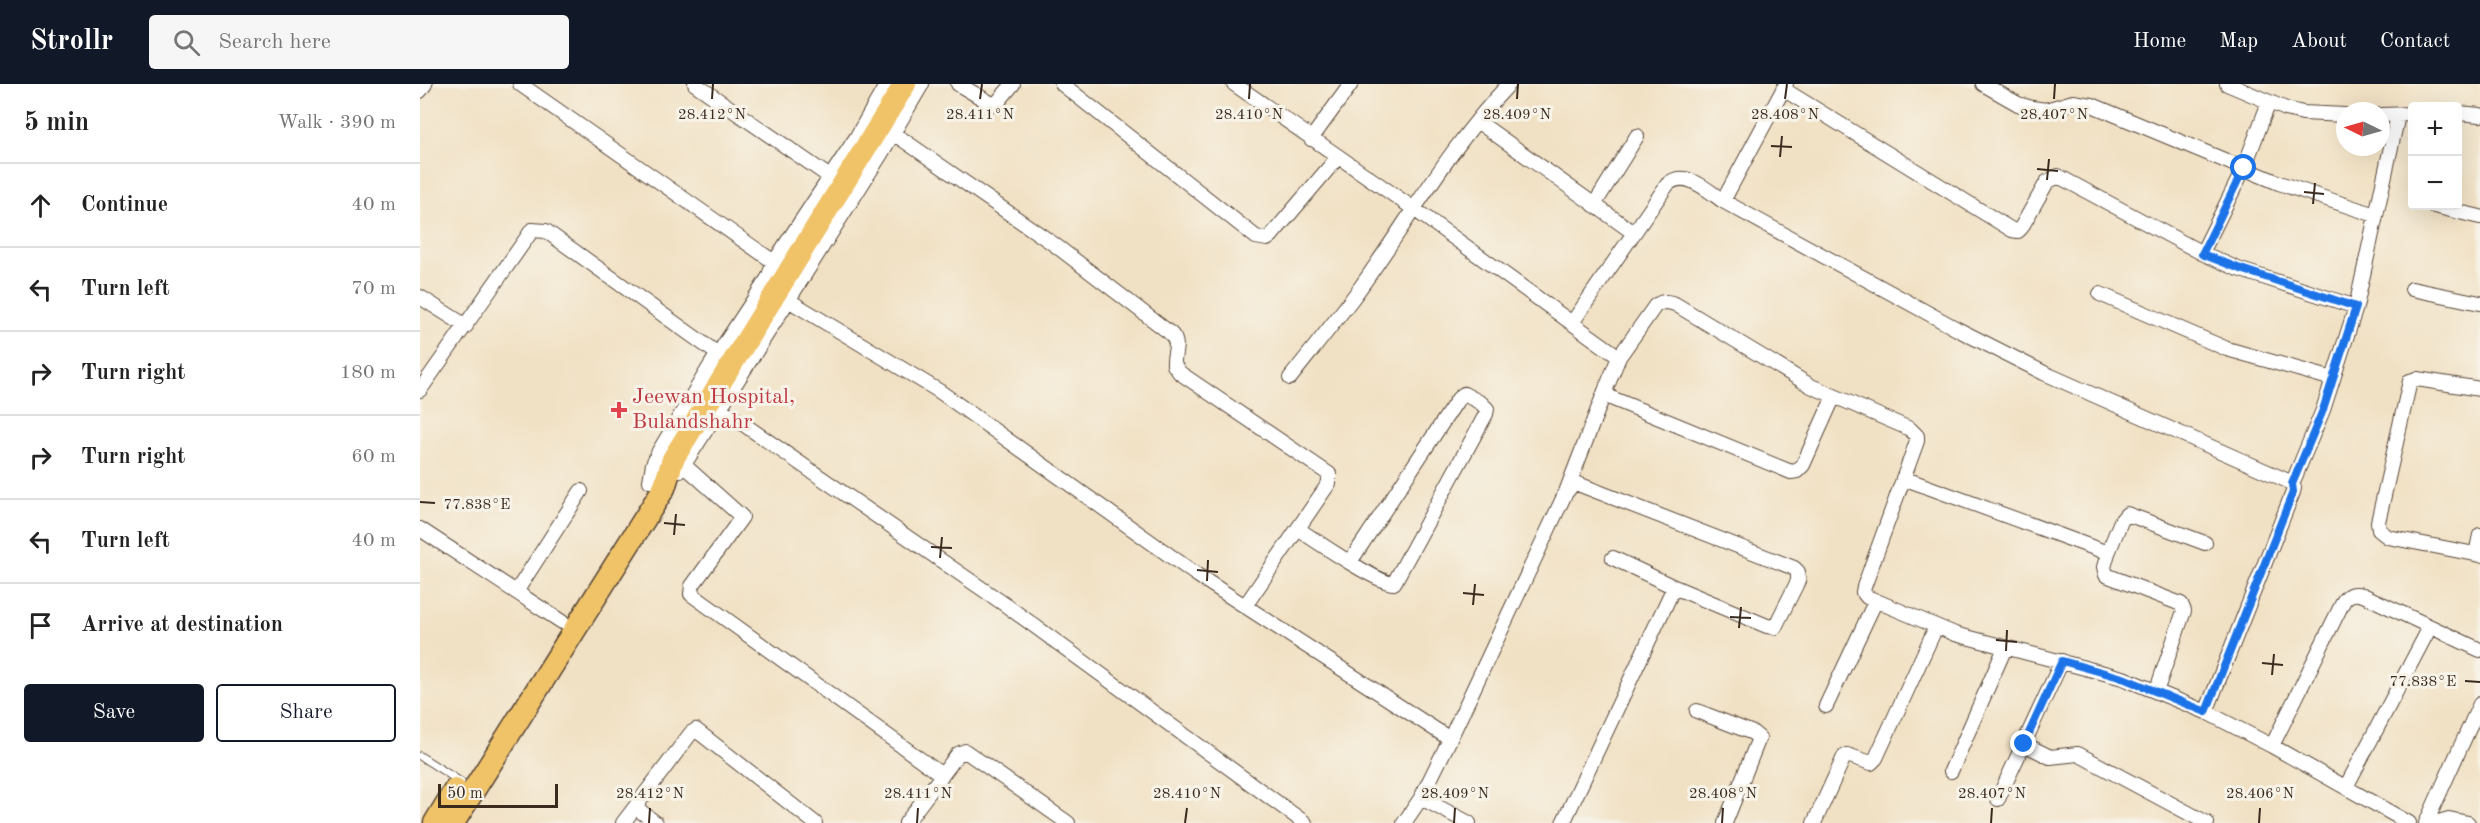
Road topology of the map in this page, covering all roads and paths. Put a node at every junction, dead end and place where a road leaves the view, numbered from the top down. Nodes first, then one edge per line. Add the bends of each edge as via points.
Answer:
1 (425, 84) edge
2 (520, 84) edge
3 (695, 84) edge
4 (887, 84) edge
5 (905, 84) edge
6 (922, 84) edge
7 (958, 84) edge
8 (1013, 84) edge
9 (1062, 84) edge
10 (1234, 84) edge
11 (1351, 84) edge
12 (1509, 84) edge
13 (1983, 84) edge
14 (2227, 84) edge
15 (1785, 86) edge
16 (420, 91) edge
17 (2269, 102) junction
18 (2462, 113) edge
19 (2336, 115) edge
20 (2405, 115) edge
21 (2480, 115) edge
22 (1477, 121) junction
23 (893, 133) junction
24 (1637, 136) dead end
25 (1311, 138) junction
26 (1338, 157) junction
27 (2244, 168) junction
28 (830, 177) junction
29 (1723, 201) junction
30 (1594, 205) junction
31 (1414, 209) junction
32 (2451, 210) edge
33 (2375, 215) junction
34 (2480, 217) edge
35 (1634, 234) junction
36 (2202, 254) junction
37 (774, 262) junction
38 (2412, 289) dead end
39 (2100, 294) dead end
40 (420, 297) edge
41 (788, 300) junction
42 (2480, 303) edge
43 (2356, 307) junction
44 (1572, 323) junction
45 (466, 326) junction
46 (718, 354) junction
47 (1619, 357) junction
48 (1290, 378) dead end
49 (2333, 379) junction
50 (2480, 389) edge
51 (420, 390) edge
52 (1605, 391) junction
53 (1834, 396) junction
54 (720, 408) junction
55 (679, 462) junction
56 (1903, 478) junction
57 (657, 484) junction
58 (2292, 484) junction
59 (581, 491) dead end
60 (1565, 494) junction
61 (420, 529) edge
62 (1298, 529) junction
63 (2480, 535) edge
64 (2205, 543) dead end
65 (2108, 553) junction
66 (2478, 554) edge
67 (1613, 558) dead end
68 (1350, 562) junction
69 (1674, 587) junction
70 (516, 592) junction
71 (1875, 602) junction
72 (1245, 606) junction
73 (562, 622) junction
74 (1936, 627) junction
75 (2430, 627) junction
76 (2005, 648) junction
77 (2480, 650) edge
78 (2062, 661) junction
79 (2156, 692) junction
80 (2480, 704) edge
81 (1826, 706) dead end
82 (1697, 711) dead end
83 (2206, 712) junction
84 (1450, 738) junction
85 (2024, 744) junction
86 (2272, 746) junction
87 (420, 756) edge
88 (1951, 771) dead end
89 (942, 775) junction
90 (460, 782) junction
91 (2346, 787) junction
92 (1420, 798) junction
93 (1998, 799) dead end
94 (635, 807) junction
95 (435, 823) edge
96 (453, 823) edge
97 (623, 823) edge
98 (656, 823) edge
99 (815, 823) edge
100 (906, 823) edge
101 (1068, 823) edge
102 (1305, 823) edge
103 (1404, 823) edge
104 (1469, 823) edge
105 (1563, 823) edge
106 (1725, 823) edge
107 (1814, 823) edge
108 (2207, 823) edge
109 (2409, 823) edge
110 (2426, 823) edge
111 (2435, 823) edge
112 (2468, 823) edge

1 - 16 street
2 - 37 street
3 - 28 street
4 - 28 street
5 - 55 main road
6 - 23 street
7 - 8 street via 992,104 997,104
9 - 26 street via 1262,239 1271,236
10 - 25 street
11 - 25 street
12 - 22 street
13 - 27 street via 2032,108 2046,110 2073,102 2092,105
14 - 17 street
15 - 29 street
15 - 36 street via 2012,230 2021,228 2047,182 2058,176
17 - 19 street via 2303,113
17 - 27 street
18 - 21 street
20 - 33 street
22 - 30 street
22 - 31 street
23 - 41 street
23 - 62 street via 1055,245 1170,333 1178,347 1174,365 1180,373 1329,474 1329,483
24 - 30 street
25 - 26 street
26 - 31 street
27 - 33 street via 2307,194
27 - 36 street
28 - 37 street
29 - 35 street via 1691,180 1672,179
29 - 58 street via 2015,358
30 - 35 street
31 - 44 street
31 - 48 street via 1355,295
32 - 34 street
33 - 43 street
35 - 44 street
36 - 43 street
37 - 46 street via 768,278
38 - 42 street
39 - 49 street via 2227,349
40 - 45 street
41 - 54 street
41 - 72 street via 962,406 1160,550
43 - 49 street
44 - 47 street
45 - 46 street via 532,230 538,229
45 - 51 street
46 - 57 street via 659,451 653,464
47 - 52 street
47 - 53 street via 1655,306 1667,302
49 - 58 street
50 - 66 street via 2410,381 2378,522 2379,530 2388,537
52 - 53 street via 1622,402 1791,472 1803,465
52 - 60 street
53 - 56 street via 1914,432 1917,441
54 - 55 street
54 - 102 street via 1007,606
55 - 57 main road
55 - 89 street via 742,517 692,586 691,594
56 - 65 street
56 - 71 street via 1864,586 1863,592
57 - 73 main road
57 - 96 main road
58 - 83 street via 2293,492
59 - 70 street
60 - 69 street via 1572,484 1578,484 1794,568 1800,577 1775,627
60 - 84 street
61 - 70 street
62 - 68 street
62 - 72 street
63 - 66 street
64 - 65 street via 2127,514
65 - 79 street via 2106,575 2184,607
67 - 69 street
68 - 68 street via 1383,583 1394,583 1486,414 1485,405 1464,394 1458,399
69 - 105 street
70 - 73 street
71 - 74 street
71 - 81 street
72 - 84 street
73 - 90 main road
74 - 76 street
74 - 107 street via 1874,761 1844,757
75 - 77 street
75 - 86 street via 2363,595 2349,595
75 - 91 street
76 - 78 street
76 - 88 street
78 - 79 street
78 - 85 street
79 - 83 street
80 - 110 street
82 - 106 street via 1759,738
83 - 86 street
84 - 92 street
85 - 93 street
85 - 108 street via 2050,757 2085,757
86 - 91 street
87 - 90 lane
89 - 100 street
89 - 101 street via 965,751
90 - 95 main road
91 - 109 street
92 - 103 street
92 - 104 street
94 - 97 street
94 - 98 street
94 - 99 street via 696,730
111 - 112 street via 2449,819

